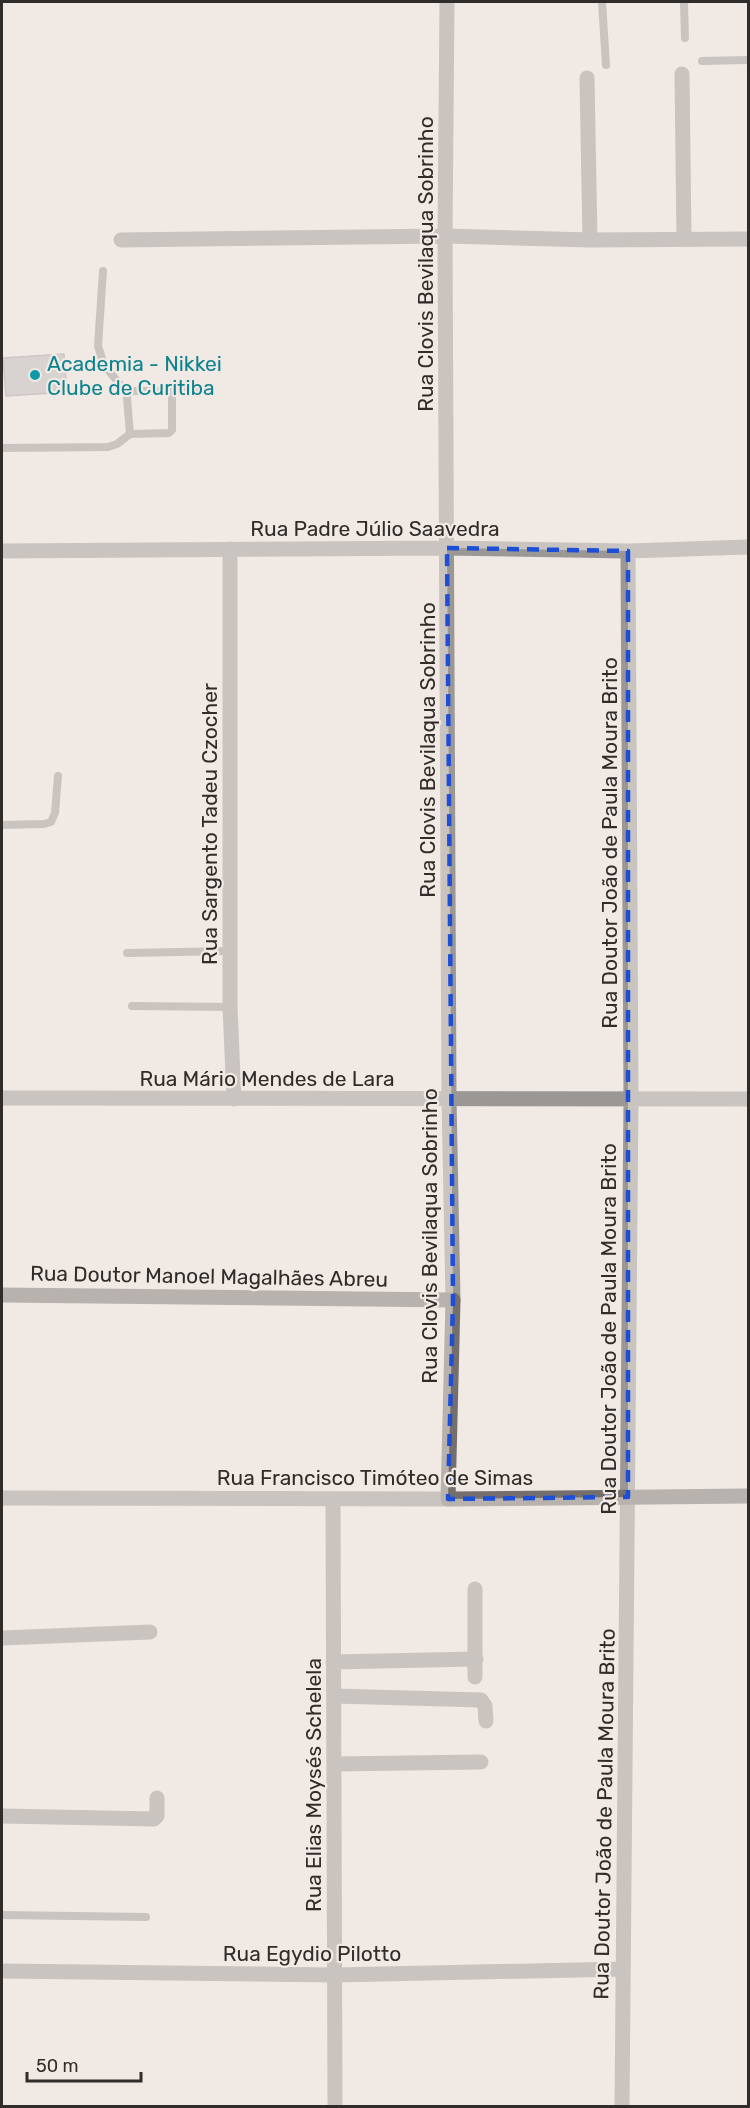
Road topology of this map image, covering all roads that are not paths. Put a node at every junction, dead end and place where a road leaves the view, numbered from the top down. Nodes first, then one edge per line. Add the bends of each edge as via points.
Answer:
1 (447, 2) edge
2 (602, 2) edge
3 (684, 2) edge
4 (685, 38) dead end
5 (748, 60) edge
6 (702, 61) dead end
7 (606, 65) dead end
8 (681, 74) dead end
9 (587, 78) dead end
10 (445, 237) junction
11 (684, 239) junction
12 (748, 239) edge
13 (121, 240) dead end
14 (590, 240) junction
15 (103, 271) dead end
16 (172, 389) junction
17 (210, 390) dead end
18 (127, 393) junction
19 (130, 434) junction
20 (2, 448) edge
21 (748, 547) edge
22 (230, 549) junction
23 (447, 549) junction
24 (2, 551) edge
25 (628, 551) junction
26 (58, 776) dead end
27 (2, 825) edge
28 (230, 951) junction
29 (127, 953) dead end
30 (132, 1006) dead end
31 (230, 1007) junction
32 (2, 1098) edge
33 (631, 1098) junction
34 (748, 1098) edge
35 (234, 1099) junction
36 (449, 1099) junction
37 (2, 1295) edge
38 (453, 1300) junction
39 (748, 1496) edge
40 (628, 1497) junction
41 (2, 1498) edge
42 (448, 1498) junction
43 (333, 1499) junction
44 (475, 1589) dead end
45 (150, 1632) dead end
46 (2, 1638) edge
47 (476, 1659) junction
48 (333, 1662) junction
49 (475, 1677) dead end
50 (334, 1696) junction
51 (486, 1721) dead end
52 (481, 1762) dead end
53 (334, 1764) junction
54 (157, 1798) dead end
55 (2, 1816) edge
56 (2, 1916) edge
57 (146, 1917) dead end
58 (623, 1969) junction
59 (2, 1971) edge
60 (335, 1975) junction
61 (335, 2106) edge
62 (622, 2106) edge

1 - 10 street, Rua Clovis Bevilaqua Sobrinho
2 - 7 lane
3 - 4 lane
5 - 6 lane
8 - 11 street
9 - 14 street
10 - 13 street
10 - 14 street
10 - 23 street, Rua Clovis Bevilaqua Sobrinho
11 - 12 street
11 - 14 street
15 - 18 lane via 98,346 104,365
16 - 17 lane
16 - 18 lane
16 - 19 lane via 171,432
18 - 19 lane
19 - 20 lane via 108,447
21 - 25 street, Rua Padre Júlio Saavedra
22 - 23 street, Rua Padre Júlio Saavedra
22 - 24 street, Rua Padre Júlio Saavedra
22 - 28 street, Rua Sargento Tadeu Czocher
23 - 25 street, Rua Padre Júlio Saavedra
23 - 36 street, Rua Clovis Bevilaqua Sobrinho
25 - 33 street, Rua Doutor João de Paula Moura Brito
26 - 27 lane via 51,822
28 - 29 lane
28 - 31 street, Rua Sargento Tadeu Czocher
30 - 31 lane
31 - 35 street, Rua Sargento Tadeu Czocher
32 - 35 street, Rua Mário Mendes de Lara
33 - 34 street, Rua Mário Mendes de Lara
33 - 36 street, Rua Mário Mendes de Lara
33 - 40 street, Rua Doutor João de Paula Moura Brito
35 - 36 street, Rua Mário Mendes de Lara
36 - 38 street, Rua Clovis Bevilaqua Sobrinho
37 - 38 street, Rua Doutor Manoel Magalhães Abreu
38 - 42 street, Rua Clovis Bevilaqua Sobrinho
39 - 40 street, Rua Francisco Timóteo de Simas
40 - 42 street, Rua Francisco Timóteo de Simas
40 - 58 street, Rua Doutor João de Paula Moura Brito
41 - 43 street, Rua Francisco Timóteo de Simas
42 - 43 street, Rua Francisco Timóteo de Simas
43 - 48 street, Rua Elias Moysés Schelela
44 - 47 street
45 - 46 street
47 - 48 street
47 - 49 street
48 - 50 street, Rua Elias Moysés Schelela
50 - 51 street via 481,1700
50 - 53 street, Rua Elias Moysés Schelela
52 - 53 street
53 - 60 street, Rua Elias Moysés Schelela
54 - 55 street via 154,1819
56 - 57 lane
58 - 60 street, Rua Egydio Pilotto
58 - 62 street, Rua Doutor João de Paula Moura Brito
59 - 60 street, Rua Egydio Pilotto
60 - 61 street, Rua Elias Moysés Schelela

